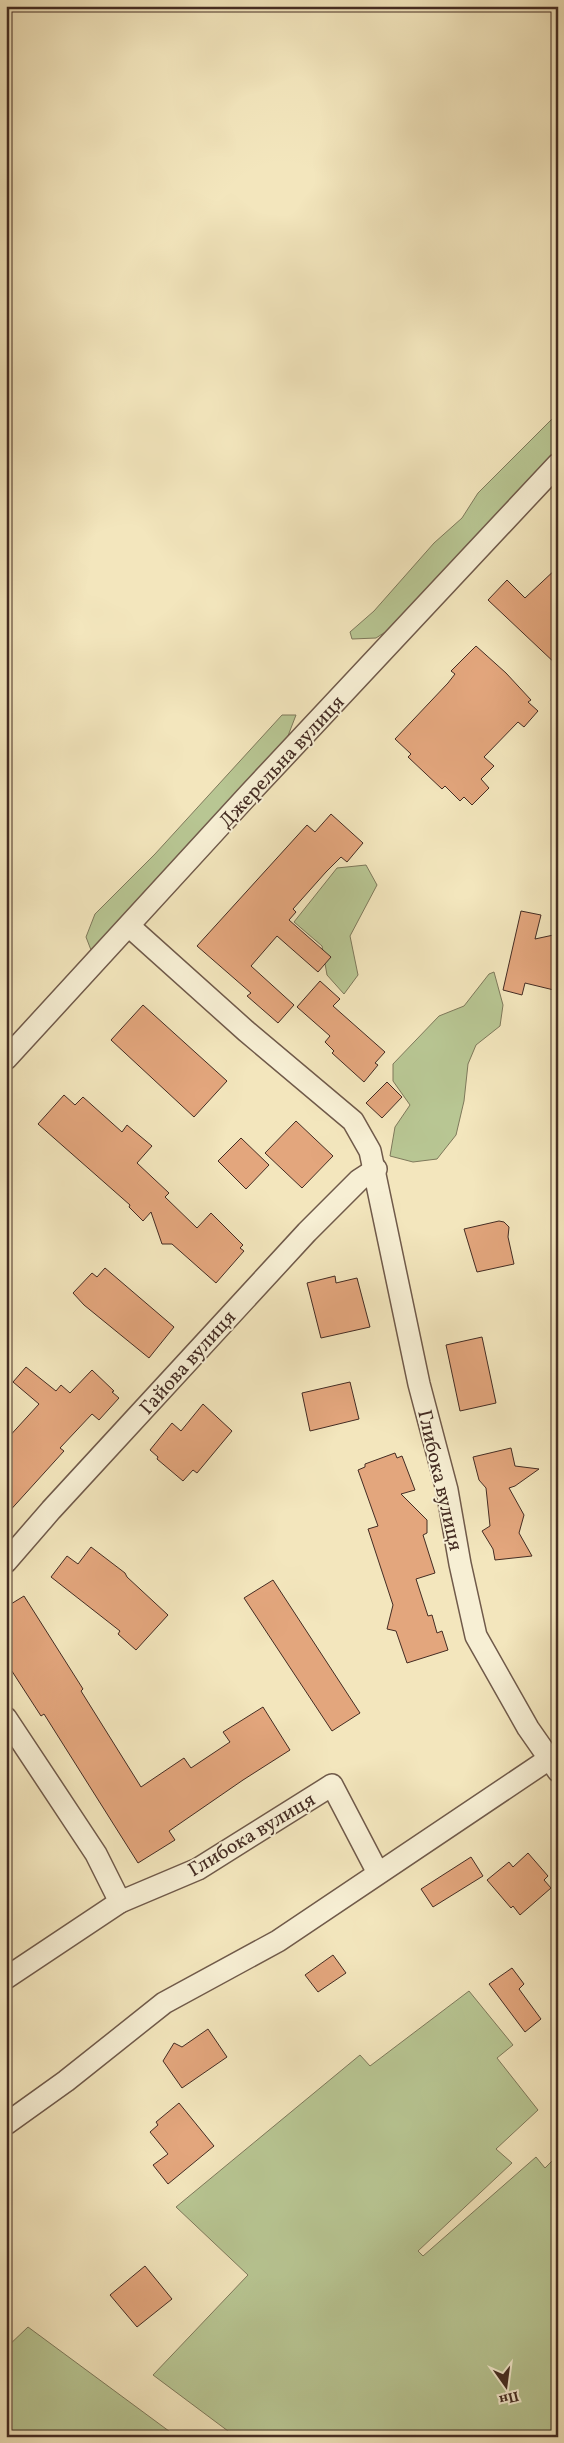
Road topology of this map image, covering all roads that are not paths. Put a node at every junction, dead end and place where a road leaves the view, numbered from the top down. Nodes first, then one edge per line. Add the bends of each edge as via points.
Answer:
1 (558, 464) edge
2 (129, 926) junction
3 (6, 1059) edge
4 (376, 1169) junction
5 (6, 1562) edge
6 (6, 1718) edge
7 (553, 1765) edge
8 (378, 1873) junction
9 (120, 1902) junction
10 (6, 1978) edge
11 (6, 2124) edge

1 - 2 street, Джерельна вулиця
2 - 3 street, Джерельна вулиця
2 - 4 street, Глибока вулиця via 353,1121
4 - 5 street, Гайова вулиця via 359,1180 307,1232
4 - 7 street, Глибока вулиця via 419,1384 447,1490 476,1636 528,1728
6 - 9 street via 96,1854
7 - 8 street
8 - 9 street, Глибока вулиця via 332,1785 198,1869
8 - 11 street via 278,1941 164,2003
9 - 10 street, Глибока вулиця

